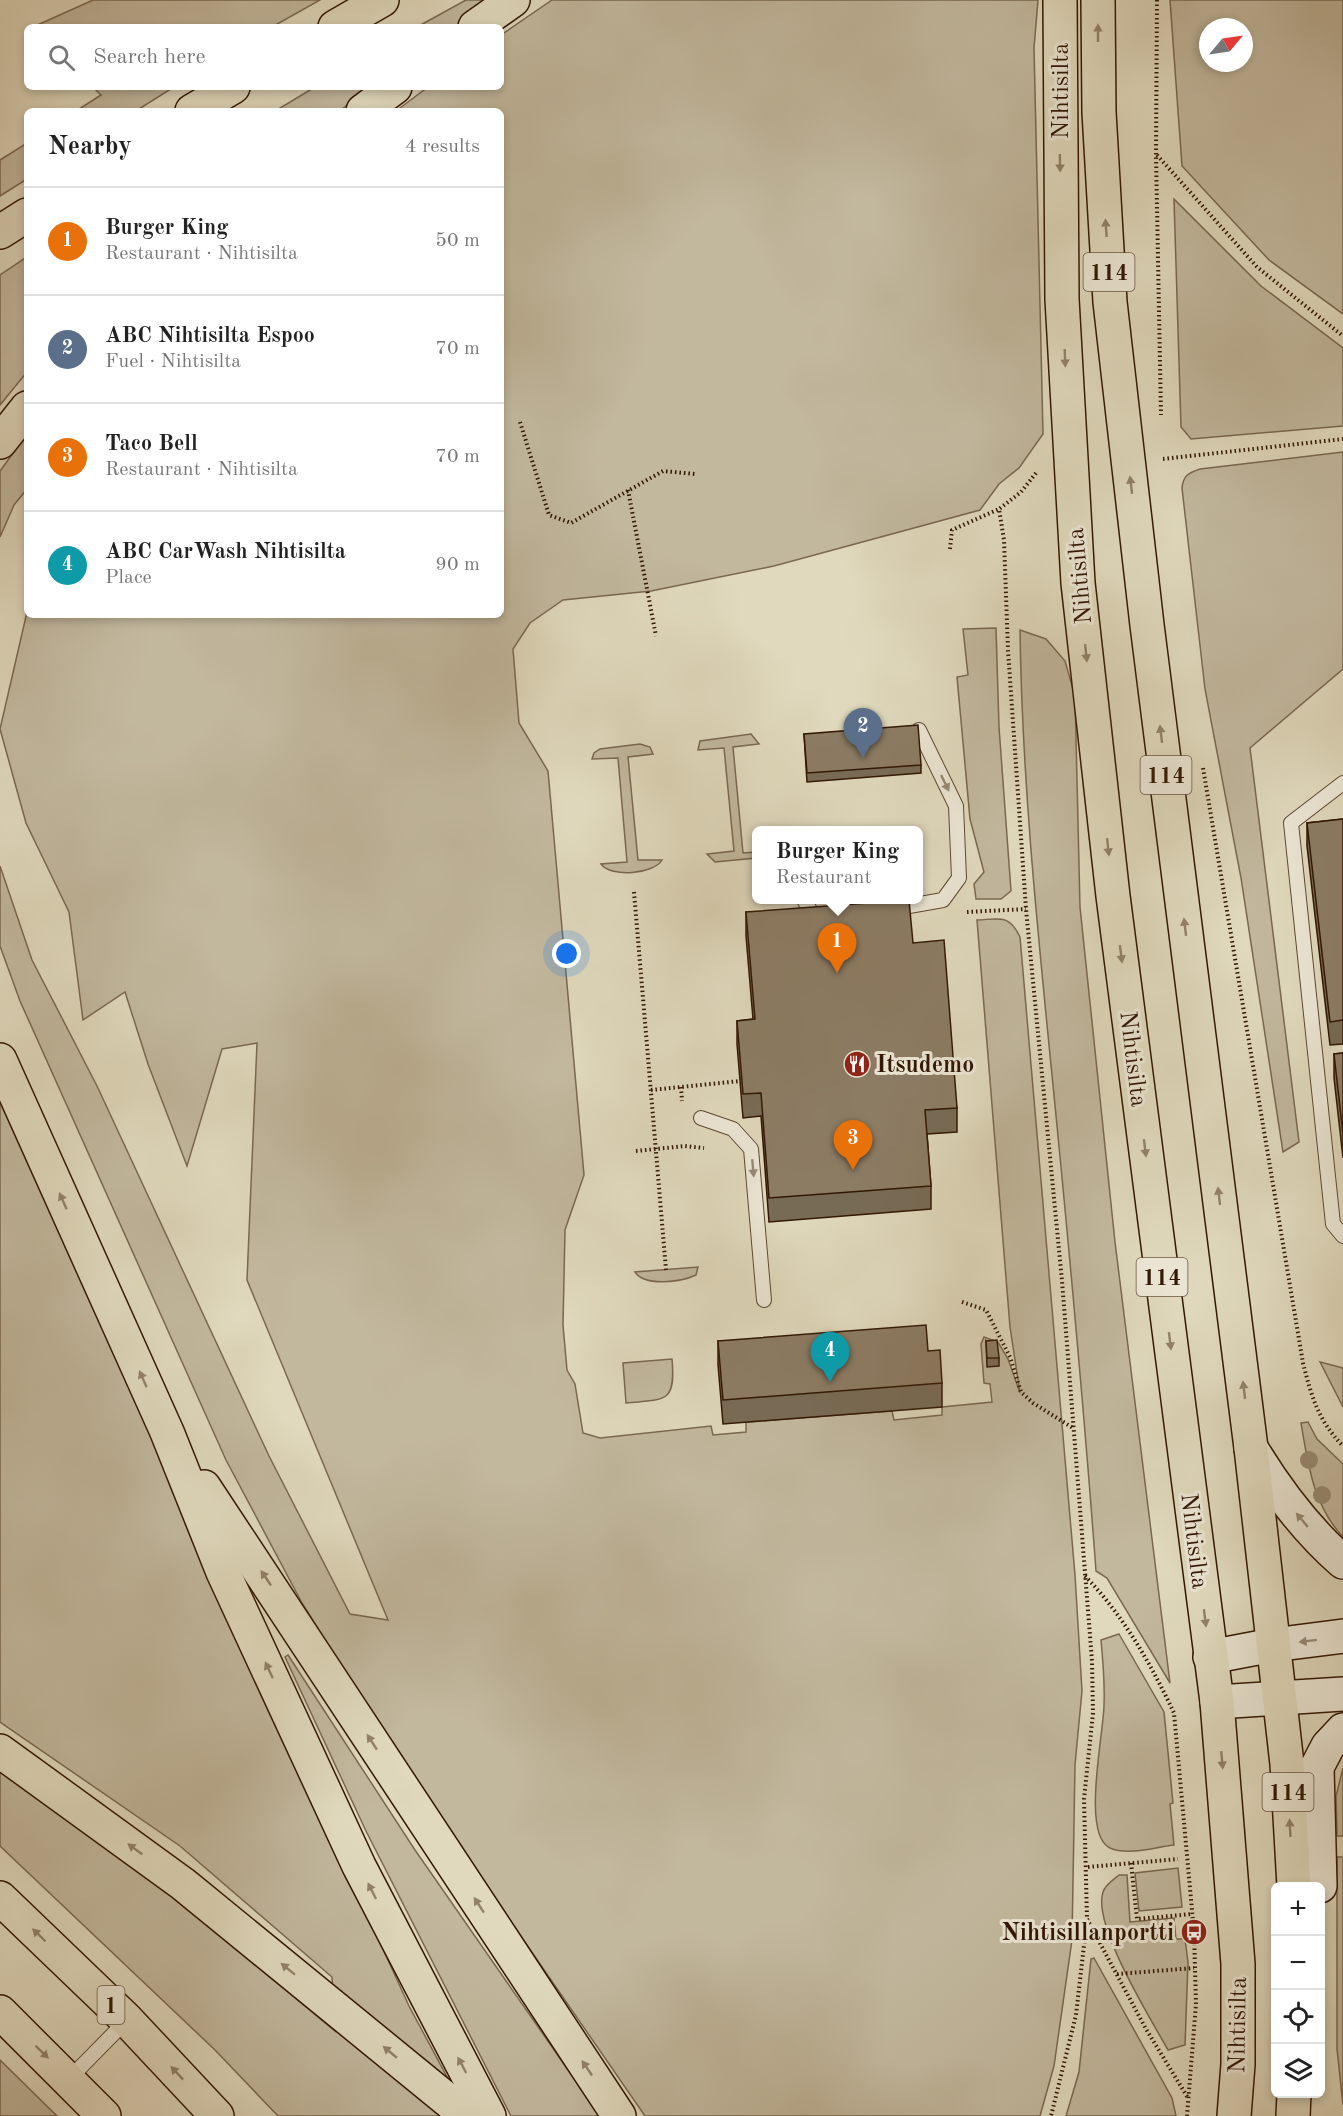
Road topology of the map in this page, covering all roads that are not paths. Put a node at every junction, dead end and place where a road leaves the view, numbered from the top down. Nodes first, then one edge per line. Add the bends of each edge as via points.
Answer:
1 (382, 0) edge
2 (513, 0) edge
3 (1060, 0) edge
4 (1098, 0) edge
5 (340, 24) edge
6 (479, 24) edge
7 (228, 90) edge
8 (390, 90) edge
9 (197, 108) edge
10 (367, 108) edge
11 (24, 217) edge
12 (0, 232) edge
13 (24, 412) edge
14 (0, 442) edge
15 (919, 730) edge
16 (1343, 783) edge
17 (806, 904) edge
18 (877, 910) edge
19 (834, 913) edge
20 (0, 1060) edge
21 (702, 1118) dead end
22 (1343, 1236) edge
23 (764, 1300) dead end
24 (167, 1432) junction
25 (1251, 1448) junction
26 (1343, 1562) edge
27 (1343, 1636) edge
28 (1273, 1645) junction
29 (1210, 1657) junction
30 (1343, 1694) edge
31 (1280, 1697) junction
32 (1217, 1702) junction
33 (1343, 1730) edge
34 (0, 1752) edge
35 (1294, 1882) edge
36 (1320, 1882) edge
37 (0, 1898) edge
38 (0, 2012) edge
39 (127, 2020) junction
40 (69, 2079) junction
41 (1294, 2098) edge
42 (104, 2116) edge
43 (217, 2116) edge
44 (467, 2116) edge
45 (489, 2116) edge
46 (619, 2116) edge
47 (1234, 2116) edge
48 (1293, 2116) edge

1 - 5 main road
2 - 6 main road
3 -> 29 main road, Nihtisilta / 114 via 1062,299 1078,583 1113,896
25 -> 4 main road, Nihtisilta / 114 via 1110,302 1099,112
7 - 9 main road
8 - 10 main road
11 - 12 main road
13 - 14 main road
15 -> 18 lane via 956,806 959,878 943,900
16 - 22 lane via 1291,823 1333,1224
17 - 19 lane via 813,915
24 -> 20 main road
21 -> 23 lane via 733,1129 751,1149
45 -> 24 main road via 359,1866 224,1572
46 -> 24 main road
26 -> 25 street via 1319,1541 1277,1491
25 - 28 main road, Nihtisilta / 114
27 -> 28 street
28 - 29 street
28 - 31 main road, Nihtisilta / 114
29 - 32 main road, Nihtisilta / 114
30 - 31 street
31 - 32 street
35 -> 31 main road, Nihtisilta / 114
32 -> 47 main road, Nihtisilta / 114 via 1238,1964
33 - 36 street via 1328,1746 1317,1767
44 -> 34 main road via 183,1884
39 -> 37 main road, 1
38 -> 40 main road
39 - 40 lane
43 -> 39 main road, 1
40 - 42 main road
41 - 48 main road

